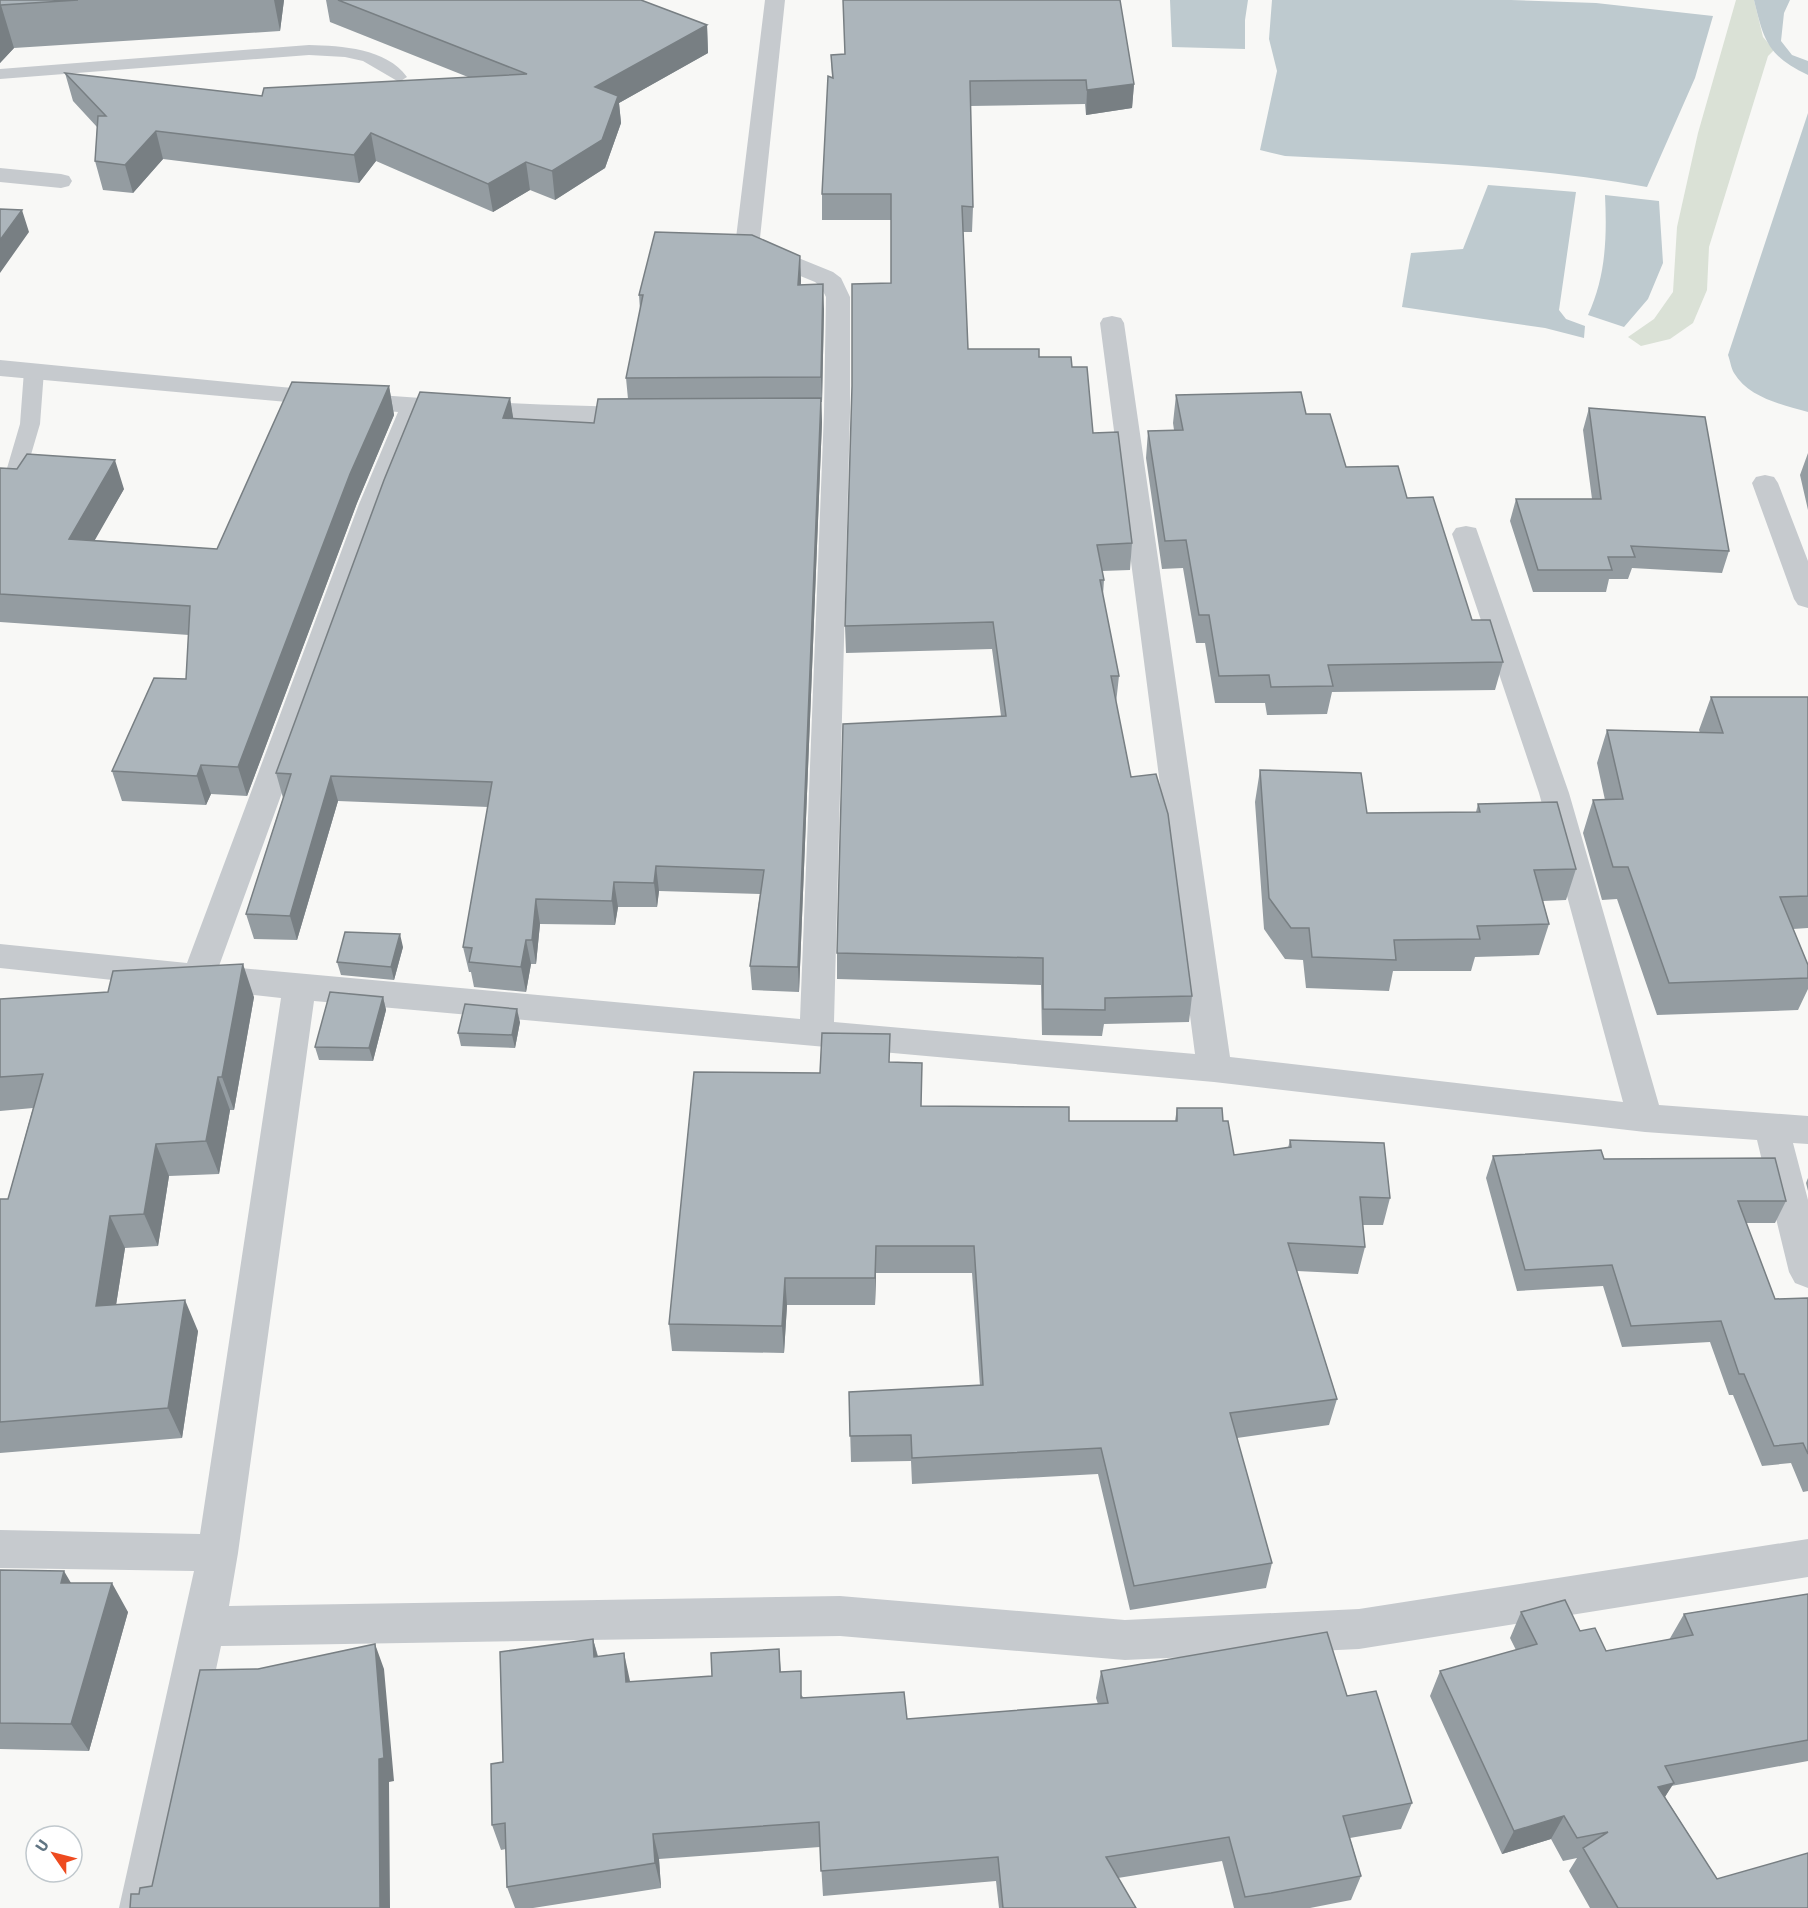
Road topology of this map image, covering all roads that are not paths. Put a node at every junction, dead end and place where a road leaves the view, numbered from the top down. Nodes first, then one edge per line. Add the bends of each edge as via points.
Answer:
1 (775, 0) edge
2 (0, 74) edge
3 (399, 76) dead end
4 (0, 175) edge
5 (60, 181) dead end
6 (1112, 323) dead end
7 (0, 368) edge
8 (34, 371) junction
9 (414, 406) junction
10 (668, 415) edge
11 (15, 475) edge
12 (1766, 483) dead end
13 (1466, 534) dead end
14 (1808, 599) edge
15 (0, 956) edge
16 (199, 975) junction
17 (299, 987) junction
18 (817, 1032) junction
19 (1214, 1069) junction
20 (1645, 1118) junction
21 (1772, 1126) junction
22 (1808, 1130) edge
23 (1808, 1272) edge
24 (0, 1549) edge
25 (218, 1553) junction
26 (1808, 1558) edge
27 (206, 1626) junction
28 (142, 1908) edge

1 - 18 street via 748,238 755,249 811,270 832,283 838,297 825,412
2 - 3 lane via 309,50 368,56
4 - 5 street
6 - 19 street
7 - 8 street
8 - 9 street
8 - 11 lane via 33,414
9 - 10 street via 536,414
9 - 16 street via 373,504
12 - 14 street
13 - 20 street via 1554,793
15 - 16 street
16 - 17 street
17 - 18 street
17 - 25 street
18 - 19 street
19 - 20 street
20 - 21 street
21 - 22 street
21 - 23 street
24 - 25 street
25 - 27 street
26 - 27 street via 1359,1629 1125,1641 840,1616
27 - 28 street

